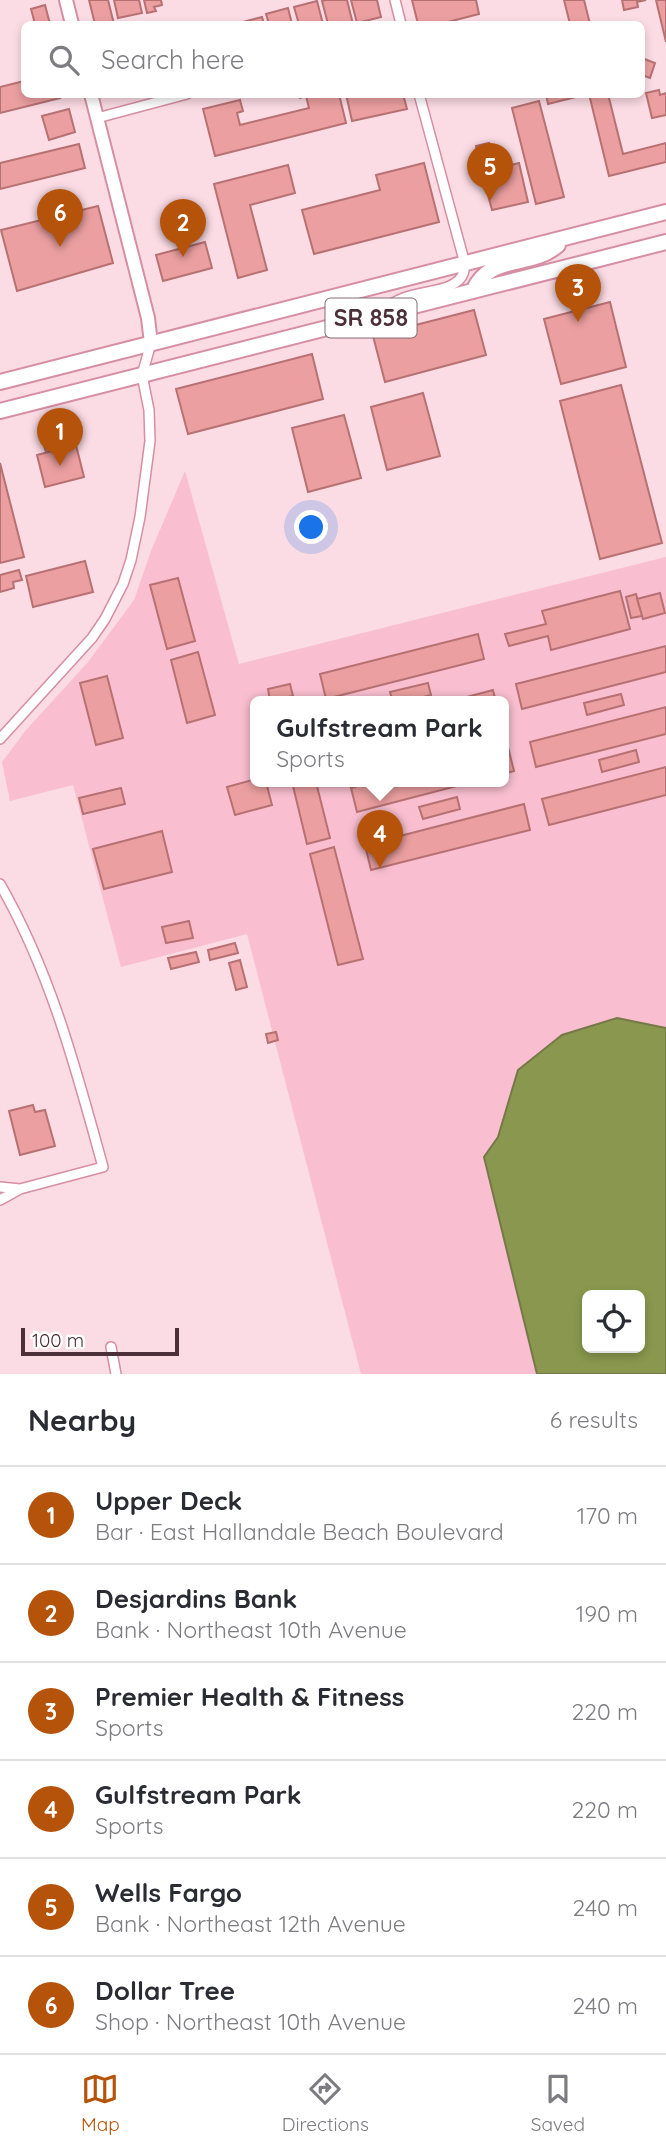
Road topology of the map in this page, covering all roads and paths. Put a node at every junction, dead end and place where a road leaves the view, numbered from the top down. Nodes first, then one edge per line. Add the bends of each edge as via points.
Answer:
1 (66, 0) edge
2 (395, 0) edge
3 (71, 21) edge
4 (400, 21) edge
5 (92, 98) edge
6 (172, 98) edge
7 (420, 98) edge
8 (97, 118) junction
9 (666, 212) edge
10 (564, 239) junction
11 (666, 242) edge
12 (465, 264) junction
13 (473, 291) junction
14 (375, 317) junction
15 (151, 343) junction
16 (142, 375) junction
17 (0, 382) edge
18 (0, 411) edge
19 (0, 739) edge
20 (0, 884) edge
21 (0, 1187) edge
22 (20, 1189) junction
23 (0, 1200) edge
24 (111, 1347) dead end
25 (116, 1374) edge

1 - 3 street
2 - 4 street
5 - 8 street
6 - 8 street
7 - 12 street
8 - 15 street
9 - 10 main road, SR 858
10 - 12 main road, SR 858
10 - 13 main road via 547,253 482,274
11 - 13 main road, SR 858
12 - 14 street via 462,277 453,284 401,298
12 - 15 main road, SR 858
13 - 14 main road, SR 858
14 - 16 main road, SR 858
15 - 16 street
15 - 17 main road, SR 858
16 - 18 main road, SR 858
16 - 19 street via 150,441 140,517 123,584 92,638
20 - 22 street via 57,1006 103,1167
21 - 22 street
22 - 23 street
24 - 25 street

